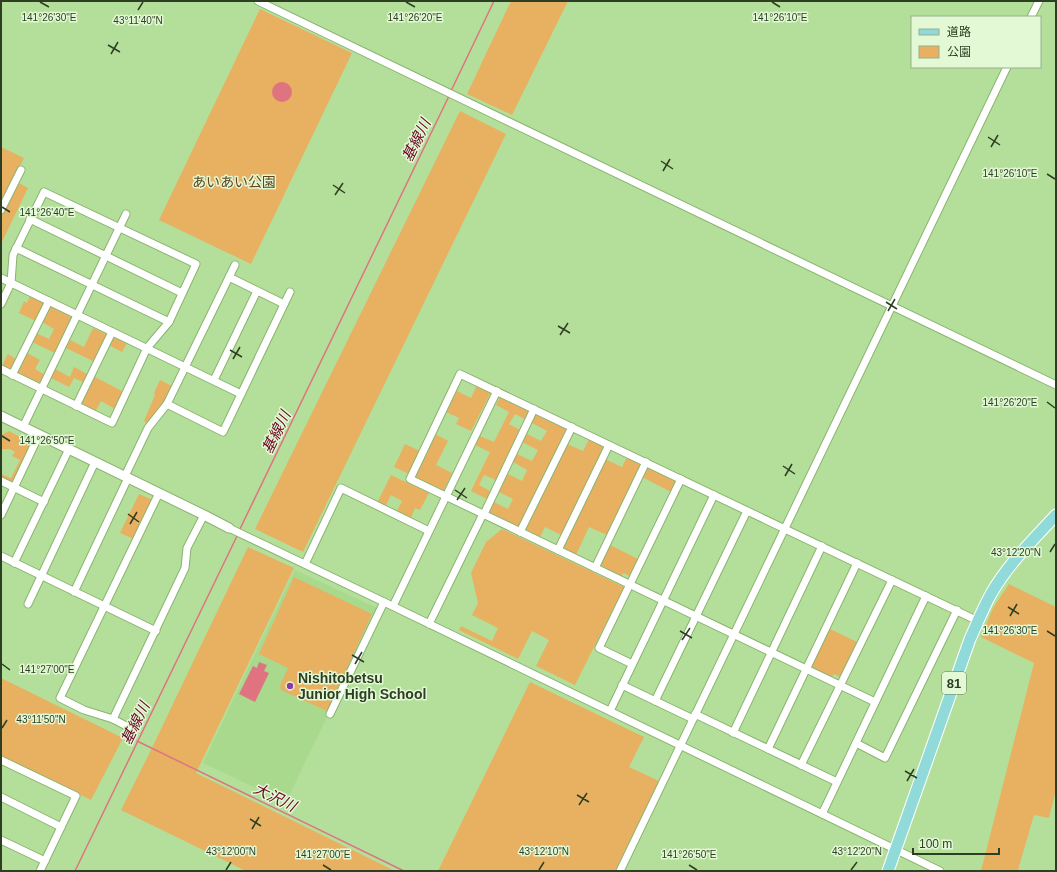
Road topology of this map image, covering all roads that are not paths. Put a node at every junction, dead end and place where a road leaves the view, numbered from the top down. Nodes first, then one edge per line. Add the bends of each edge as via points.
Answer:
1 (258, 1) edge
2 (1039, 1) edge
3 (1032, 16) edge
4 (1007, 68) edge
5 (20, 170) dead end
6 (1, 210) edge
7 (126, 214) dead end
8 (30, 219) junction
9 (120, 228) junction
10 (16, 248) junction
11 (106, 256) junction
12 (235, 265) dead end
13 (229, 277) junction
14 (1, 278) edge
15 (11, 283) junction
16 (92, 285) junction
17 (257, 291) junction
18 (290, 292) dead end
19 (182, 293) junction
20 (48, 301) junction
21 (1, 304) edge
22 (284, 304) junction
23 (892, 307) junction
24 (78, 315) junction
25 (168, 322) junction
26 (112, 332) junction
27 (148, 348) junction
28 (186, 367) junction
29 (1, 369) edge
30 (12, 375) junction
31 (214, 380) junction
32 (1056, 386) edge
33 (41, 389) junction
34 (496, 391) junction
35 (241, 394) junction
36 (167, 404) junction
37 (76, 406) junction
38 (534, 409) junction
39 (1, 416) edge
40 (23, 427) junction
41 (572, 427) junction
42 (39, 435) junction
43 (609, 445) junction
44 (69, 449) junction
45 (95, 462) junction
46 (646, 462) junction
47 (126, 477) junction
48 (681, 479) junction
49 (1, 481) edge
50 (14, 487) junction
51 (159, 493) junction
52 (714, 495) junction
53 (446, 496) junction
54 (44, 502) junction
55 (747, 511) junction
56 (204, 514) junction
57 (484, 514) junction
58 (1, 515) edge
59 (1056, 515) edge
60 (229, 528) joint
61 (785, 528) junction
62 (429, 531) junction
63 (520, 532) junction
64 (822, 546) junction
65 (558, 550) junction
66 (1, 556) edge
67 (14, 563) junction
68 (857, 563) junction
69 (304, 564) junction
70 (596, 568) junction
71 (41, 576) junction
72 (892, 580) junction
73 (630, 585) junction
74 (74, 592) junction
75 (926, 596) junction
76 (663, 600) junction
77 (384, 602) junction
78 (28, 604) dead end
79 (104, 606) junction
80 (393, 606) junction
81 (957, 610) junction
82 (696, 616) junction
83 (978, 621) junction
84 (429, 624) junction
85 (156, 631) junction
86 (734, 634) junction
87 (772, 653) junction
88 (632, 664) junction
89 (806, 669) junction
90 (622, 685) junction
91 (840, 685) junction
92 (655, 701) junction
93 (875, 702) junction
94 (610, 711) junction
95 (330, 714) dead end
96 (694, 717) junction
97 (113, 719) junction
98 (130, 728) dead end
99 (734, 732) junction
100 (856, 743) junction
101 (680, 745) junction
102 (768, 749) junction
103 (1, 760) edge
104 (801, 765) junction
105 (837, 782) junction
106 (1, 797) edge
107 (822, 814) junction
108 (62, 826) junction
109 (1, 840) edge
110 (896, 850) junction
111 (45, 861) junction
112 (40, 871) edge
113 (620, 871) edge
114 (888, 871) edge
115 (940, 871) edge

1 - 23 street
2 - 3 street
4 - 23 street
5 - 6 street
7 - 9 street
8 - 9 street via 44,192
8 - 10 street
8 - 11 street
9 - 11 street
9 - 19 street via 196,264
10 - 15 street
10 - 16 street
11 - 16 street
11 - 19 street
12 - 13 street
13 - 17 street
13 - 28 street
14 - 15 street
15 - 20 street
15 - 21 street
16 - 24 street
16 - 25 street
17 - 22 street
17 - 31 street
18 - 22 street
19 - 25 street
20 - 24 street
20 - 30 street
22 - 35 street
23 - 32 street
23 - 61 street
24 - 26 street
24 - 33 street
25 - 27 street
26 - 27 street
26 - 37 street
27 - 28 street
27 - 37 street via 112,423
28 - 31 street
28 - 36 street
29 - 30 street
30 - 33 street
31 - 35 street
33 - 37 street
33 - 40 street
34 - 38 street
34 - 53 street
34 - 53 street via 460,374 410,479
35 - 36 street via 223,432
36 - 47 street via 148,428
38 - 41 street
38 - 57 street
39 - 40 street
40 - 42 street
41 - 43 street
41 - 63 street
42 - 44 street
42 - 50 street
43 - 46 street
43 - 65 street
44 - 45 street
44 - 54 street
45 - 47 street
45 - 71 street
46 - 48 street
46 - 70 street
47 - 51 street
47 - 74 street
48 - 52 street
48 - 73 street
49 - 50 street
50 - 54 street
50 - 58 street
51 - 56 street
51 - 79 street
52 - 55 street
52 - 76 street
53 - 57 street
53 - 62 street
54 - 67 street
55 - 61 street
55 - 82 street
56 - 60 street
56 - 85 street via 187,548 185,568
57 - 63 street
57 - 84 street
59 - 83 main road, 81 via 1016,558 991,594
60 - 69 street
61 - 64 street
61 - 86 street
62 - 69 street via 341,488
62 - 80 street
63 - 65 street
64 - 68 street
64 - 87 street
65 - 70 street
66 - 67 street
67 - 71 street
68 - 72 street
68 - 89 street
69 - 77 street
70 - 73 street
71 - 74 street
71 - 78 street
72 - 75 street
72 - 91 street
73 - 76 street
73 - 88 street via 599,648
74 - 79 street
75 - 81 street
75 - 93 street
76 - 82 street
76 - 88 street
77 - 80 street
77 - 95 street
79 - 85 street
79 - 97 street via 60,698 84,710
80 - 84 street
81 - 83 street
81 - 100 street via 885,758
82 - 86 street
82 - 92 street
83 - 110 main road, 81
84 - 94 street
85 - 97 street
86 - 87 street
86 - 96 street
87 - 89 street
87 - 99 street
88 - 90 street
89 - 91 street
89 - 102 street
90 - 92 street
90 - 94 street
91 - 93 street
91 - 104 street
92 - 96 street
93 - 100 street
94 - 101 street
96 - 99 street
96 - 101 street
97 - 98 street
99 - 102 street
100 - 105 street
101 - 107 street
101 - 113 street
102 - 104 street
103 - 108 street via 76,796
104 - 105 street
105 - 107 street
106 - 108 street
107 - 110 street
108 - 111 street
109 - 111 street
110 - 114 main road, 81
110 - 115 street
111 - 112 street

